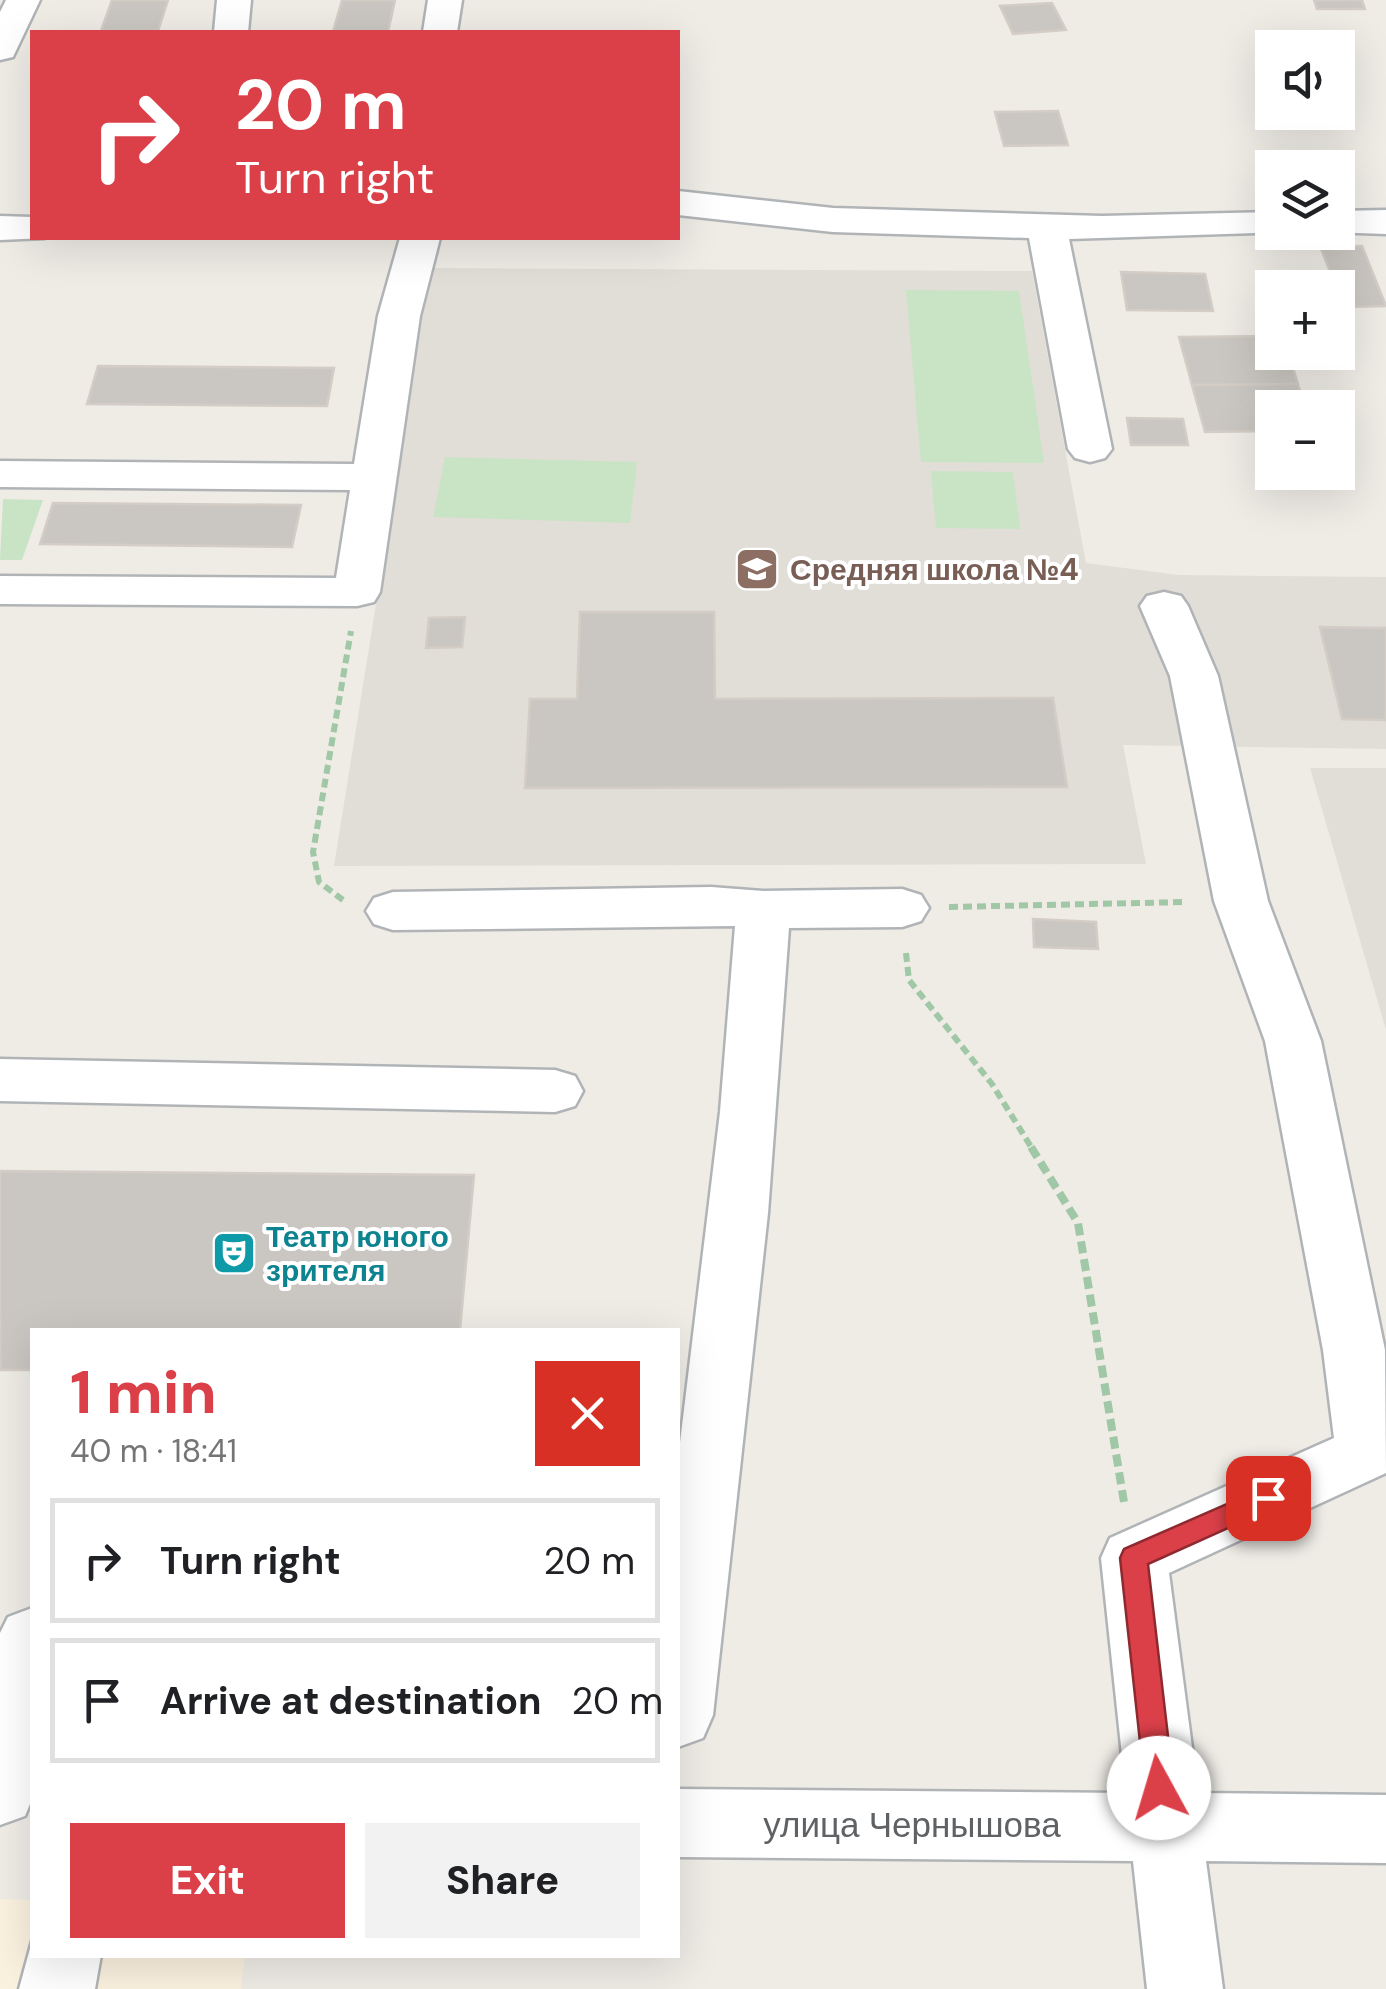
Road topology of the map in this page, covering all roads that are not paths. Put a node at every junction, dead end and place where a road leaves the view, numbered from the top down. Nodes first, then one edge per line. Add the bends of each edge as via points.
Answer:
1 (22, 0) edge
2 (234, 0) edge
3 (445, 0) edge
4 (230, 30) edge
5 (440, 30) edge
6 (0, 49) edge
7 (680, 203) edge
8 (1386, 222) edge
9 (1355, 223) edge
10 (1255, 224) edge
11 (1047, 227) junction
12 (0, 228) edge
13 (30, 229) edge
14 (419, 240) edge
15 (1090, 449) dead end
16 (0, 474) edge
17 (375, 477) junction
18 (0, 590) edge
19 (1164, 606) dead end
20 (902, 908) road end
21 (762, 910) junction
22 (392, 911) road end
23 (0, 1080) edge
24 (555, 1091) dead end
25 (1377, 1452) edge
26 (30, 1648) edge
27 (680, 1699) edge
28 (0, 1792) edge
29 (0, 1818) edge
30 (30, 1818) edge
31 (680, 1823) edge
32 (1164, 1826) junction
33 (1386, 1829) edge
34 (63, 1958) edge
35 (57, 1989) edge
36 (1185, 1989) edge

1 - 6 street
2 - 4 street
3 - 5 street
7 - 11 street via 833,220
8 - 9 street
10 - 11 street
11 - 15 street
12 - 13 street
14 - 17 street via 400,316
16 - 17 street
17 - 18 street via 357,592
19 - 25 street via 1194,676 1242,900 1293,1041
20 - 21 street
21 - 22 street via 711,904
21 - 27 street via 731,1278
23 - 24 street
25 - 32 street via 1134,1558
26 - 28 street
29 - 30 street
31 - 32 street, улица Чернышова
32 - 33 street, улица Чернышова
32 - 36 street
34 - 35 street

